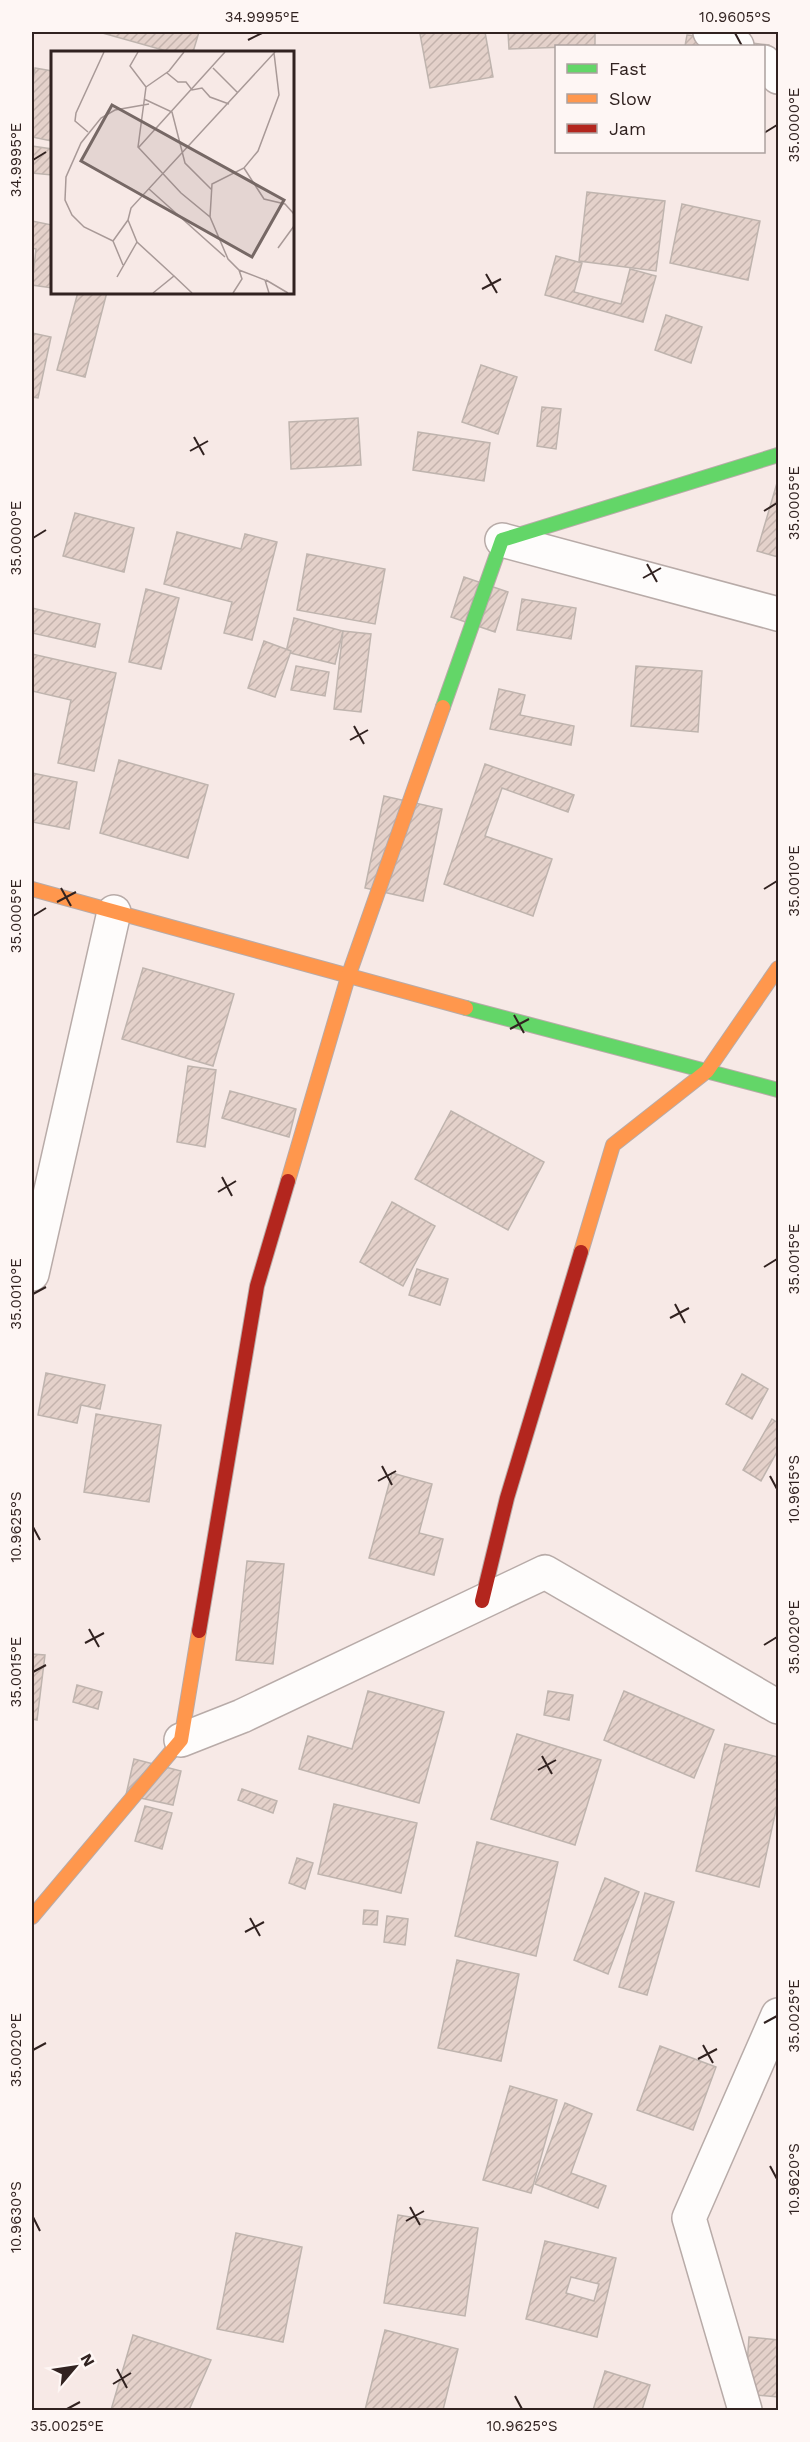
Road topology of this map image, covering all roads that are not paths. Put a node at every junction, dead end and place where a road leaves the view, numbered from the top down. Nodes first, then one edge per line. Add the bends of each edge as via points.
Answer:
1 (710, 32) edge
2 (735, 45) edge
3 (765, 63) edge
4 (778, 77) edge
5 (778, 455) edge
6 (502, 540) junction
7 (778, 614) edge
8 (32, 889) edge
9 (114, 912) junction
10 (778, 968) edge
11 (348, 976) junction
12 (707, 1071) junction
13 (778, 1090) edge
14 (32, 1274) edge
15 (482, 1601) junction
16 (778, 1707) edge
17 (181, 1740) junction
18 (32, 1917) edge
19 (778, 2015) edge
20 (745, 2410) edge

1 - 2 street
3 - 4 street
5 - 6 street
6 - 7 street
6 - 11 street
8 - 9 street
9 - 11 street
9 - 14 street
10 - 12 street
11 - 12 street
11 - 17 street via 257,1286
12 - 13 street
12 - 15 street via 613,1145 507,1498
15 - 16 street via 544,1572
15 - 17 street via 242,1716
17 - 18 street
19 - 20 street via 689,2218

